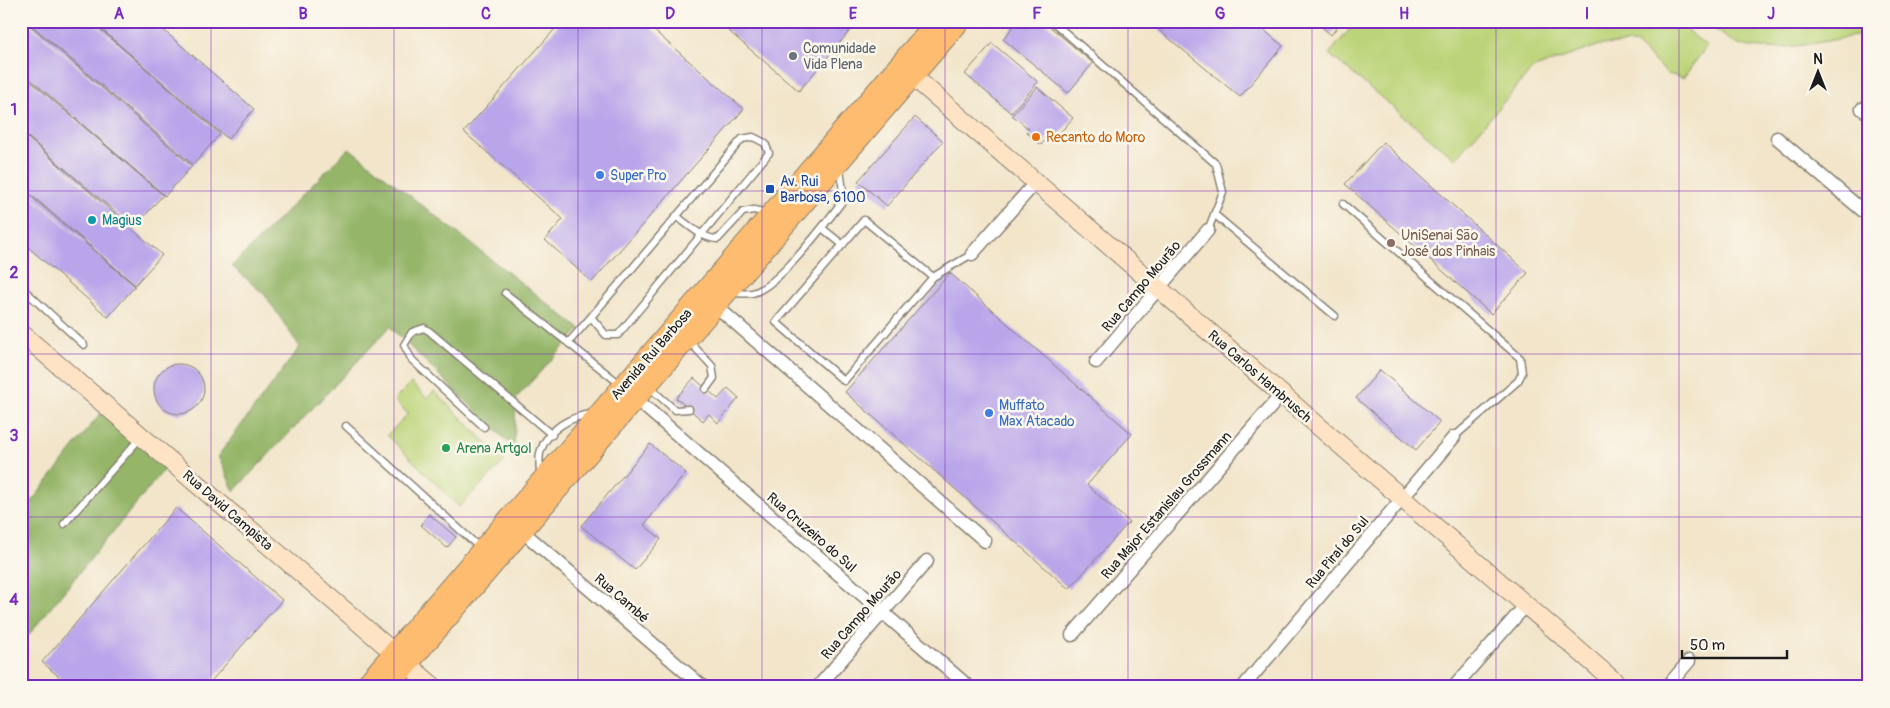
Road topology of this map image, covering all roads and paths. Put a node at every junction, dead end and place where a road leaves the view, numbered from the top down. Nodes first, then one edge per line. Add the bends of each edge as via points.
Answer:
1 (937, 21) edge
2 (960, 21) edge
3 (1052, 21) edge
4 (906, 70) junction
5 (1777, 138) dead end
6 (839, 162) junction
7 (1036, 182) junction
8 (1343, 204) dead end
9 (771, 214) junction
10 (1214, 214) junction
11 (676, 216) junction
12 (1869, 216) edge
13 (822, 228) junction
14 (1208, 230) joint
15 (702, 234) junction
16 (843, 245) junction
17 (972, 254) joint
18 (933, 277) junction
19 (21, 287) edge
20 (1159, 288) junction
21 (504, 293) dead end
22 (721, 299) junction
23 (1335, 316) dead end
24 (592, 317) junction
25 (21, 333) edge
26 (687, 339) junction
27 (568, 343) junction
28 (84, 345) dead end
29 (1096, 362) dead end
30 (706, 389) dead end
31 (635, 390) junction
32 (1282, 394) junction
33 (688, 409) dead end
34 (601, 412) junction
35 (346, 426) dead end
36 (484, 427) dead end
37 (552, 435) junction
38 (142, 436) junction
39 (1454, 437) joint
40 (540, 483) junction
41 (1403, 498) junction
42 (64, 524) dead end
43 (522, 531) junction
44 (985, 541) dead end
45 (482, 550) junction
46 (927, 561) dead end
47 (1526, 605) junction
48 (882, 612) junction
49 (1072, 635) dead end
50 (401, 658) junction
51 (1689, 661) dead end
52 (364, 687) edge
53 (388, 687) edge
54 (434, 687) edge
55 (703, 687) edge
56 (818, 687) edge
57 (969, 687) edge
58 (1243, 687) edge
59 (1454, 687) edge
60 (1621, 687) edge
61 (1667, 687) edge

1 - 4 main road, Avenida Rui Barbosa
2 - 4 main road, Avenida Rui Barbosa
3 - 10 lane via 1216,164 1223,192
4 - 6 main road, Avenida Rui Barbosa
4 - 7 street, Rua Carlos Hambrusch
4 - 9 main road, Avenida Rui Barbosa
5 - 12 street
6 - 13 lane via 844,198
6 - 22 main road, Avenida Rui Barbosa
7 - 17 street
7 - 20 street, Rua Carlos Hambrusch
8 - 39 lane via 1520,358 1522,373 1518,382
9 - 15 lane via 748,210 718,239
9 - 31 main road, Avenida Rui Barbosa
10 - 14 lane
10 - 23 lane
11 - 15 lane
11 - 15 lane via 742,139 753,137 765,143 769,153
11 - 24 lane
13 - 16 lane
13 - 22 lane via 778,277 754,293
14 - 20 street, Rua Campo Mourão
15 - 24 lane via 618,335 606,336
16 - 18 lane via 864,220
16 - 18 lane via 776,322 844,382
17 - 18 lane
19 - 28 lane
20 - 29 street, Rua Campo Mourão
20 - 32 street, Rua Carlos Hambrusch
21 - 27 lane
22 - 26 main road, Avenida Rui Barbosa
22 - 44 street
24 - 27 lane
25 - 38 street, Rua David Campista
26 - 30 lane via 712,366 714,378
26 - 31 main road, Avenida Rui Barbosa
27 - 31 lane
31 - 33 lane via 675,410
31 - 34 main road, Avenida Rui Barbosa
31 - 43 main road, Avenida Rui Barbosa
31 - 48 street, Rua Cruzeiro do Sul
32 - 41 street, Rua Carlos Hambrusch
32 - 49 street, Rua Major Estanislau Grossmann
34 - 37 lane via 568,419
34 - 40 main road, Avenida Rui Barbosa
35 - 45 lane
36 - 37 lane via 412,360 404,345 412,332 424,328 430,332
37 - 40 lane via 541,450
38 - 42 lane
38 - 50 street, Rua David Campista
39 - 41 street, Rua Piraí do Sul
40 - 45 main road, Avenida Rui Barbosa
41 - 47 street, Rua Carlos Hambrusch
41 - 58 street, Rua Piraí do Sul
43 - 50 main road, Avenida Rui Barbosa
43 - 55 street, Rua Cambé
45 - 50 main road, Avenida Rui Barbosa
46 - 48 street, Rua Campo Mourão
47 - 59 street
47 - 60 street, Rua Carlos Hambrusch
48 - 56 street, Rua Campo Mourão
48 - 57 street, Rua Cruzeiro do Sul
50 - 52 main road, Avenida Rui Barbosa
50 - 53 main road, Avenida Rui Barbosa
50 - 54 street, Rua David Campista
51 - 61 street

